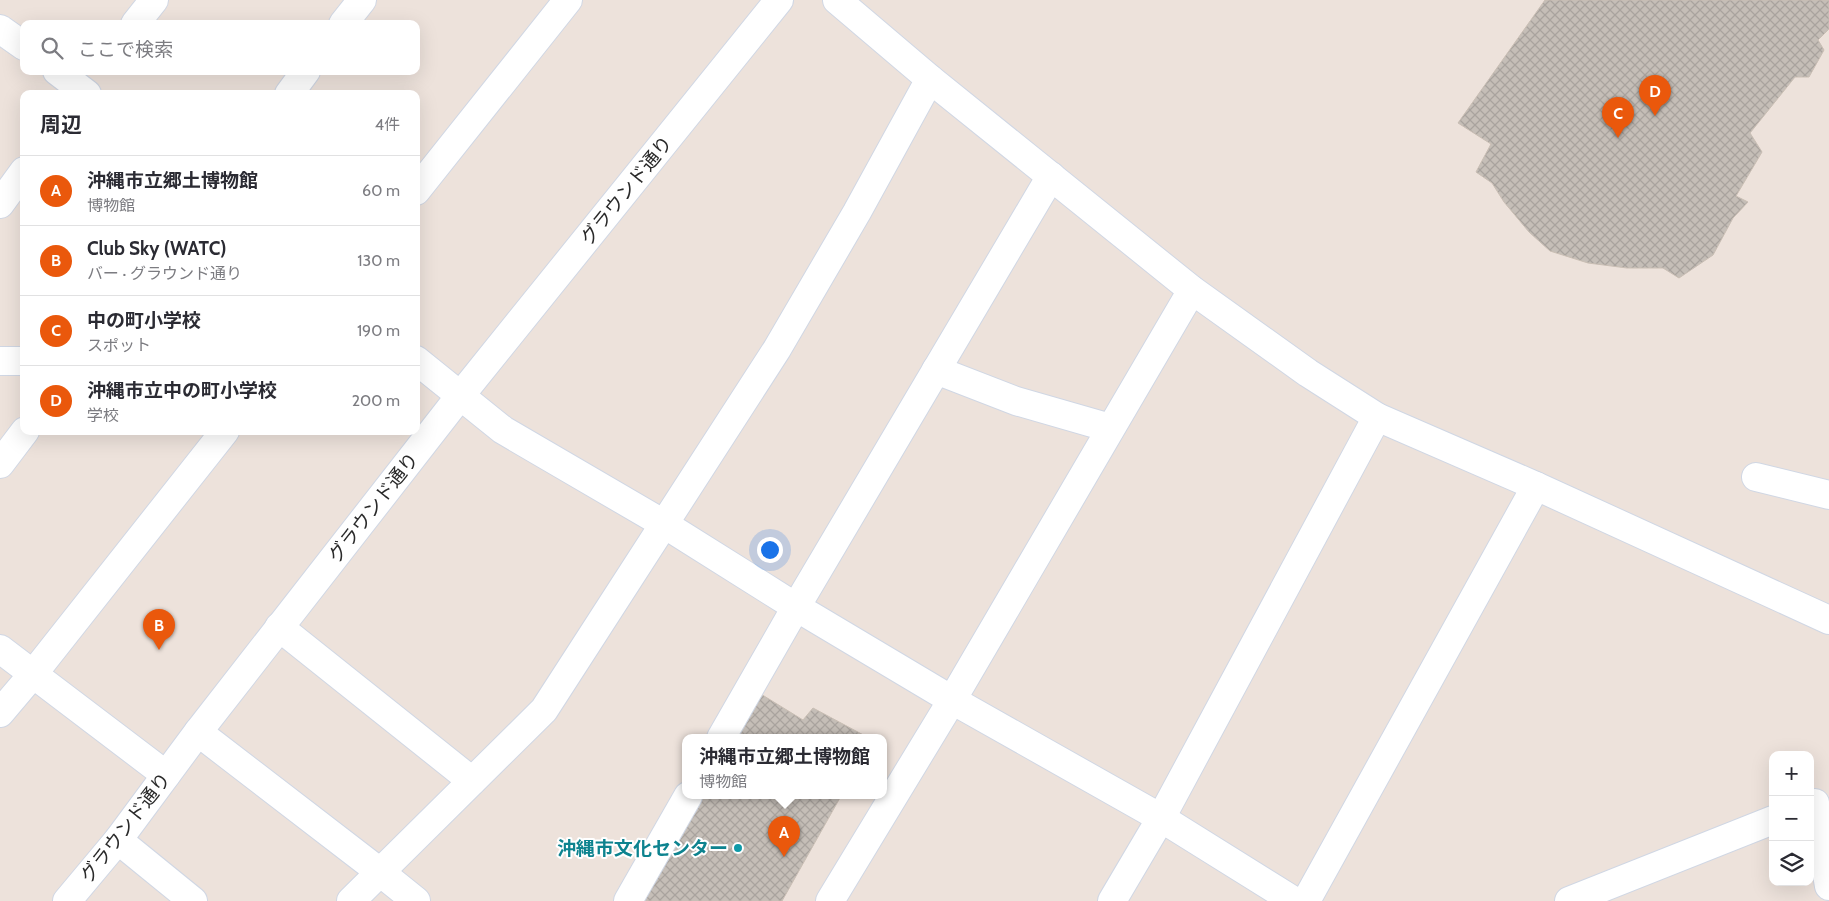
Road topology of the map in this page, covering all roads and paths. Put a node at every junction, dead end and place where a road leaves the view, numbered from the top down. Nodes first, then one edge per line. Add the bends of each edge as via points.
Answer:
1 (154, 0) edge
2 (362, 0) edge
3 (568, 0) edge
4 (779, 0) edge
5 (837, 0) edge
6 (138, 20) edge
7 (346, 20) edge
8 (0, 29) edge
9 (20, 43) edge
10 (64, 75) edge
11 (303, 75) edge
12 (930, 78) junction
13 (87, 87) edge
14 (292, 90) edge
15 (20, 176) edge
16 (1051, 176) junction
17 (420, 186) edge
18 (0, 204) edge
19 (1192, 290) junction
20 (0, 361) edge
21 (20, 361) edge
22 (420, 363) edge
23 (936, 370) junction
24 (460, 396) junction
25 (1377, 417) junction
26 (1110, 428) junction
27 (22, 435) edge
28 (222, 435) edge
29 (0, 464) edge
30 (1756, 477) dead end
31 (1536, 486) junction
32 (1829, 495) edge
33 (664, 524) junction
34 (796, 607) junction
35 (1829, 620) edge
36 (280, 627) junction
37 (0, 649) edge
38 (33, 674) junction
39 (952, 700) junction
40 (0, 713) edge
41 (198, 732) junction
42 (723, 734) edge
43 (166, 775) junction
44 (472, 781) junction
45 (686, 799) edge
46 (1818, 802) edge
47 (1161, 818) junction
48 (1769, 822) edge
49 (118, 840) junction
50 (380, 872) junction
51 (1829, 886) edge
52 (67, 901) edge
53 (194, 901) edge
54 (351, 901) edge
55 (416, 901) edge
56 (628, 901) edge
57 (830, 901) edge
58 (1112, 901) edge
59 (1294, 901) edge
60 (1306, 901) edge
61 (1569, 901) edge

1 - 6 street
2 - 7 street
3 - 17 street
4 - 24 street, グラウンド通り
5 - 12 street
8 - 9 street
10 - 13 street
11 - 14 street
12 - 16 street
12 - 33 street via 778,349
15 - 18 street
16 - 19 street
16 - 23 street
19 - 25 street via 1308,373
19 - 26 street
20 - 21 street
22 - 24 street
23 - 26 street via 1016,401
23 - 34 street
24 - 33 street via 503,430
24 - 36 street, グラウンド通り
25 - 31 street
25 - 47 street
26 - 39 street
27 - 29 street
28 - 38 street
30 - 32 street
31 - 35 street
31 - 60 street
33 - 34 street
33 - 44 street via 544,710
34 - 39 street
34 - 42 street
36 - 41 street, グラウンド通り
36 - 44 street
37 - 38 street
38 - 40 street
38 - 43 street
39 - 47 street
39 - 57 street
41 - 43 street, グラウンド通り
41 - 50 street
43 - 49 street, グラウンド通り
44 - 50 street
45 - 56 street
46 - 51 street
47 - 58 street
47 - 59 street
48 - 61 street
49 - 52 street, グラウンド通り
49 - 53 street
50 - 54 street
50 - 55 street

